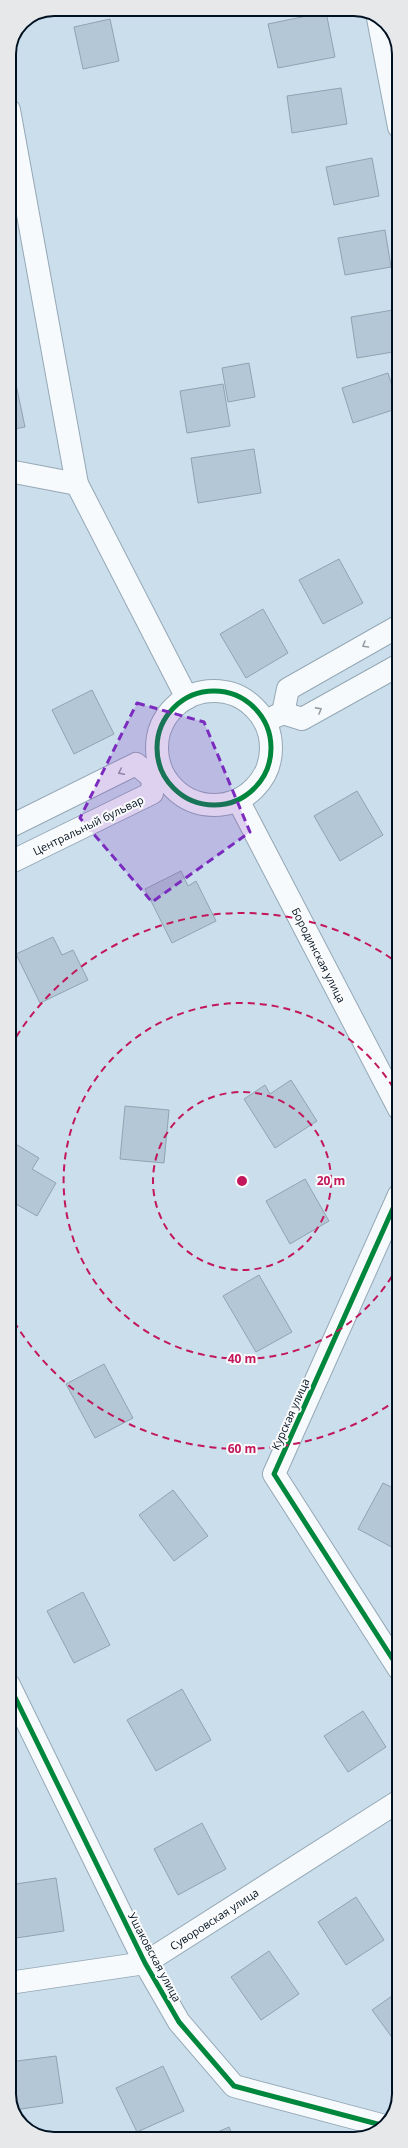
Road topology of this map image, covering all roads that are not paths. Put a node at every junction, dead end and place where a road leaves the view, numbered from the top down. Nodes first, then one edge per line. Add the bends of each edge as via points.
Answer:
1 (379, 26) edge
2 (392, 91) edge
3 (16, 148) edge
4 (16, 472) edge
5 (77, 484) junction
6 (392, 630) edge
7 (392, 669) edge
8 (187, 698) junction
9 (274, 717) junction
10 (158, 776) junction
11 (238, 800) junction
12 (16, 824) edge
13 (16, 860) edge
14 (392, 1096) edge
15 (392, 1211) edge
16 (392, 1658) edge
17 (16, 1699) edge
18 (392, 1805) edge
19 (145, 1964) junction
20 (16, 1982) edge
21 (377, 2124) edge

1 - 2 street
3 - 5 street
4 - 5 street
5 - 8 street
6 -> 9 street via 288,689
9 -> 7 street via 302,719
8 - 9 street via 199,692 225,691
8 - 10 street via 176,703 161,724 156,749
9 - 11 street via 268,766 257,786
10 - 11 street via 176,792 195,802 217,806
10 -> 12 street via 136,764
10 - 13 street, Центральный бульвар via 152,793
11 - 14 street, Бородинская улица
15 - 16 street, Курская улица via 274,1474
17 - 19 street, Ушаковская улица
18 - 19 street, Суворовская улица
19 - 20 street, Суворовская улица
19 - 21 street, Ушаковская улица via 179,2022 234,2086

